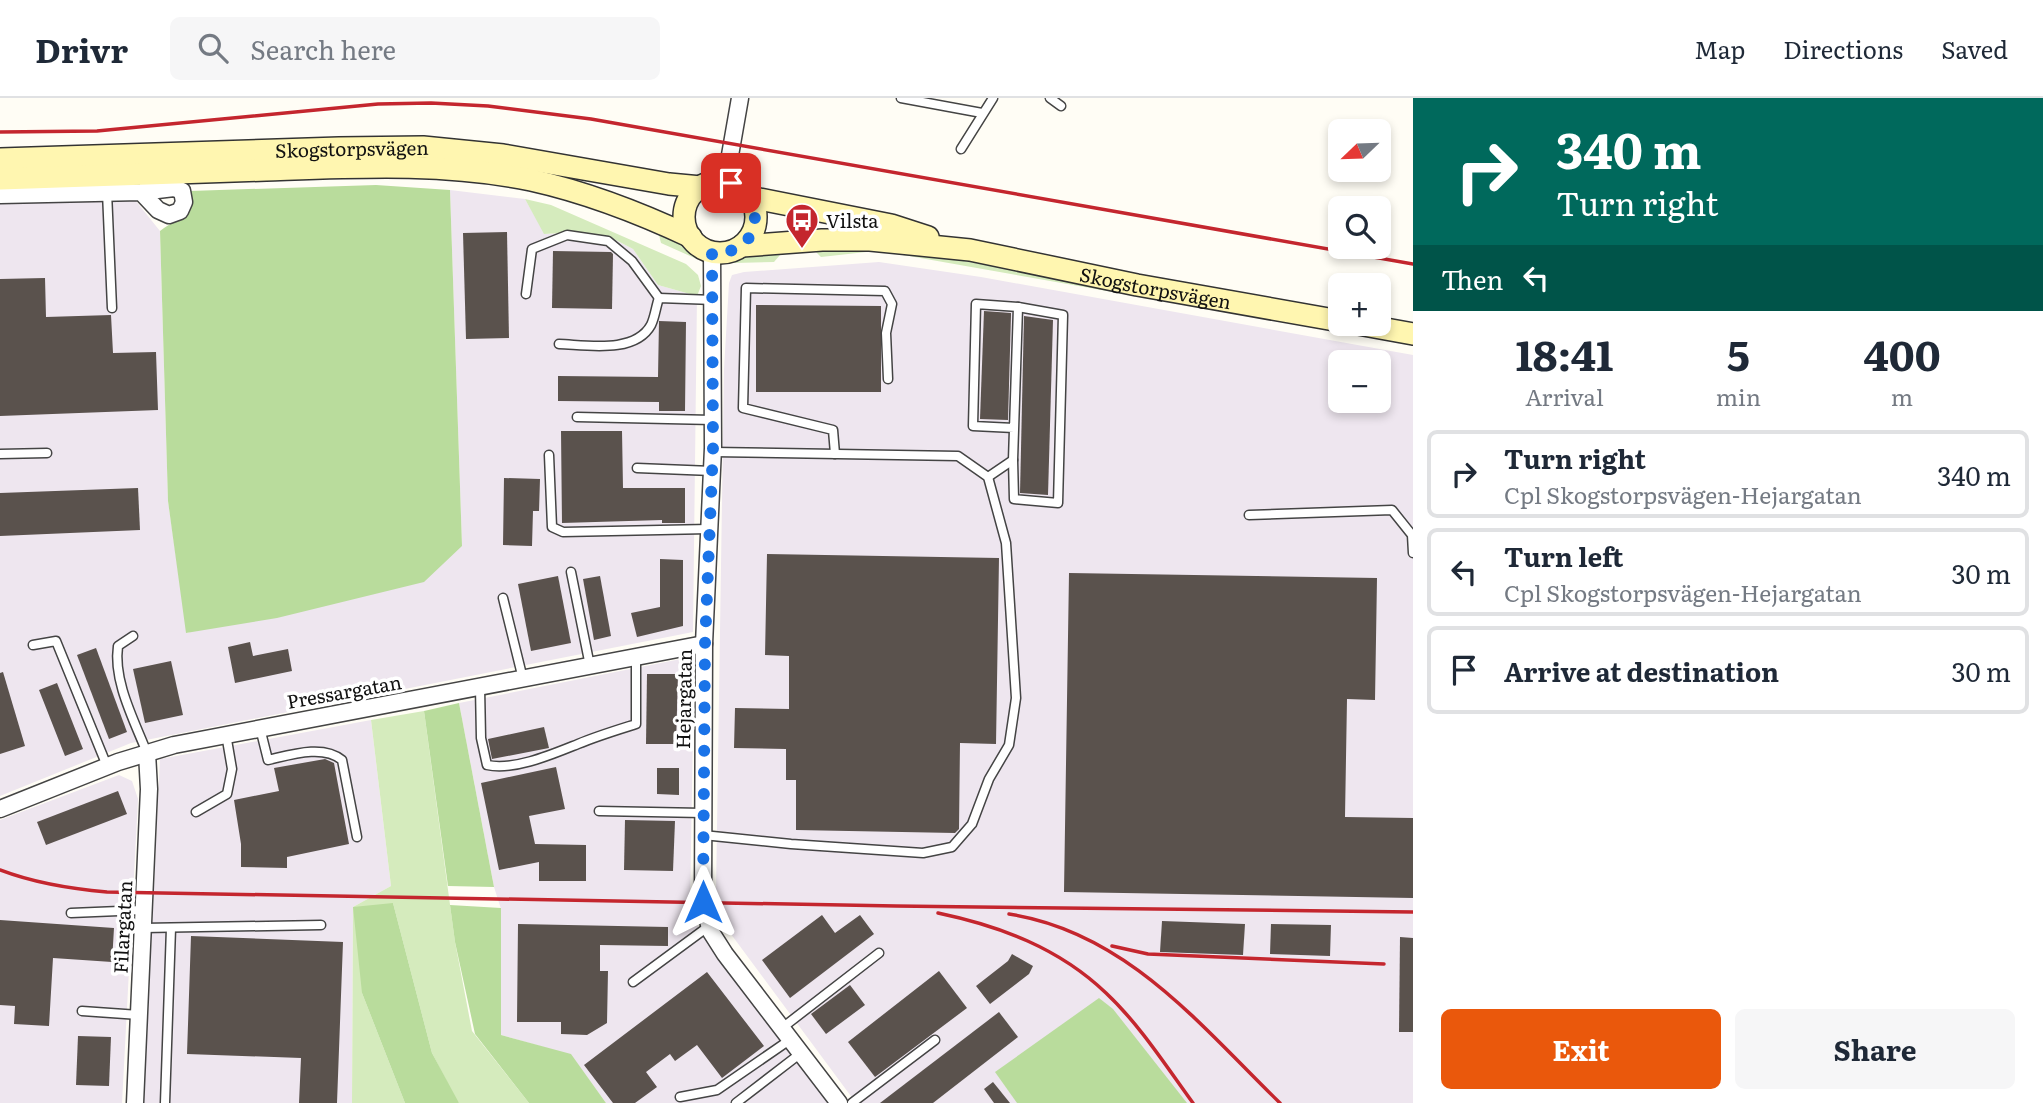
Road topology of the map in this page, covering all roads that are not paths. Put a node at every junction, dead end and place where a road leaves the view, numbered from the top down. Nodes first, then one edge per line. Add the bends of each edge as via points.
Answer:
1 (740, 98) edge
2 (901, 98) edge
3 (992, 98) edge
4 (1050, 98) edge
5 (1061, 106) dead end
6 (982, 113) junction
7 (961, 149) dead end
8 (0, 159) edge
9 (0, 179) edge
10 (723, 181) junction
11 (701, 187) junction
12 (107, 192) junction
13 (141, 192) dead end
14 (0, 195) edge
15 (749, 197) junction
16 (691, 237) junction
17 (742, 246) junction
18 (970, 250) junction
19 (712, 252) junction
20 (526, 294) dead end
21 (659, 298) junction
22 (714, 300) junction
23 (1018, 307) junction
24 (112, 308) dead end
25 (1328, 319) edge
26 (1391, 330) edge
27 (1413, 334) edge
28 (559, 344) dead end
29 (888, 379) dead end
30 (578, 418) dead end
31 (713, 420) junction
32 (1014, 428) junction
33 (712, 452) junction
34 (47, 453) dead end
35 (0, 454) edge
36 (835, 454) junction
37 (549, 455) dead end
38 (1013, 460) junction
39 (637, 468) dead end
40 (712, 471) junction
41 (988, 478) junction
42 (1249, 515) dead end
43 (709, 528) junction
44 (1413, 552) edge
45 (571, 572) dead end
46 (503, 598) dead end
47 (133, 636) dead end
48 (705, 644) junction
49 (33, 645) dead end
50 (636, 657) junction
51 (590, 666) junction
52 (523, 679) junction
53 (480, 687) junction
54 (260, 727) junction
55 (226, 734) junction
56 (147, 753) junction
57 (107, 766) junction
58 (0, 809) edge
59 (599, 811) dead end
60 (196, 812) dead end
61 (703, 813) junction
62 (703, 835) junction
63 (357, 837) dead end
64 (143, 910) junction
65 (71, 913) dead end
66 (321, 925) dead end
67 (709, 926) junction
68 (143, 928) junction
69 (172, 928) junction
70 (879, 953) dead end
71 (633, 982) dead end
72 (82, 1011) dead end
73 (139, 1014) junction
74 (786, 1034) junction
75 (935, 1040) dead end
76 (801, 1053) junction
77 (680, 1097) dead end
78 (135, 1103) edge
79 (166, 1103) edge
80 (736, 1103) edge
81 (839, 1103) edge
82 (852, 1103) edge

1 - 10 street
2 - 6 lane
3 - 6 lane
4 - 5 lane
6 - 7 lane
8 - 11 main road, Skogstorpsvägen via 423,147
9 - 16 main road, Skogstorpsvägen via 436,168 567,189
10 - 11 main road
10 - 15 main road via 738,186
11 - 16 main road via 684,213
12 - 13 street
12 - 14 street
12 - 24 lane
15 - 17 main road via 755,222
15 - 18 main road, Skogstorpsvägen via 891,226
16 - 19 main road
17 - 18 main road, Skogstorpsvägen via 870,240
17 - 19 main road
18 - 25 main road, Skogstorpsvägen
19 - 22 street, Hejargatan
20 - 21 lane via 532,250 567,235 608,241 632,261
21 - 22 lane
21 - 28 lane via 651,324 636,341 602,346
22 - 31 street, Hejargatan
23 - 32 lane
23 - 32 lane via 976,304 972,426
23 - 38 lane via 1063,315 1058,503 1014,499
26 - 27 main road
29 - 36 lane via 886,333 892,304 885,291 746,288 743,408 833,430
30 - 31 lane
31 - 33 street, Hejargatan
32 - 38 lane
33 - 36 lane
33 - 40 street, Hejargatan
34 - 35 lane
36 - 41 lane via 958,456
37 - 43 lane via 552,527 563,532
38 - 41 lane
39 - 40 lane
40 - 43 street, Hejargatan
41 - 62 lane via 1006,543 1016,698 1009,745 989,779 972,824 952,846 923,853
42 - 44 lane via 1392,510 1412,535
43 - 48 street, Hejargatan
45 - 51 lane
46 - 52 lane
47 - 56 lane via 118,646 116,662
48 - 50 street, Pressargatan
48 - 61 street, Hejargatan
49 - 57 lane via 56,641
50 - 51 street, Pressargatan
50 - 53 lane via 636,724 556,755 497,767 487,765 481,738
51 - 52 street, Pressargatan
52 - 53 street, Pressargatan
53 - 54 street, Pressargatan
54 - 55 street, Pressargatan
54 - 63 lane via 268,760 306,752 333,753 342,760
55 - 56 street, Pressargatan
55 - 60 lane via 232,769 227,794
56 - 57 street, Pressargatan
56 - 64 street, Filargatan
57 - 58 street, Pressargatan
59 - 61 lane
61 - 62 street, Hejargatan
62 - 67 street, Hejargatan via 703,902
64 - 65 lane
64 - 68 street, Filargatan
66 - 69 lane
67 - 71 lane
67 - 74 street, Hejargatan
68 - 69 lane
68 - 73 street, Filargatan
69 - 79 lane
70 - 74 lane
72 - 73 lane
73 - 78 street, Filargatan
74 - 76 street, Hejargatan
74 - 77 lane via 717,1090
75 - 82 lane
76 - 80 lane
76 - 81 street, Hejargatan

